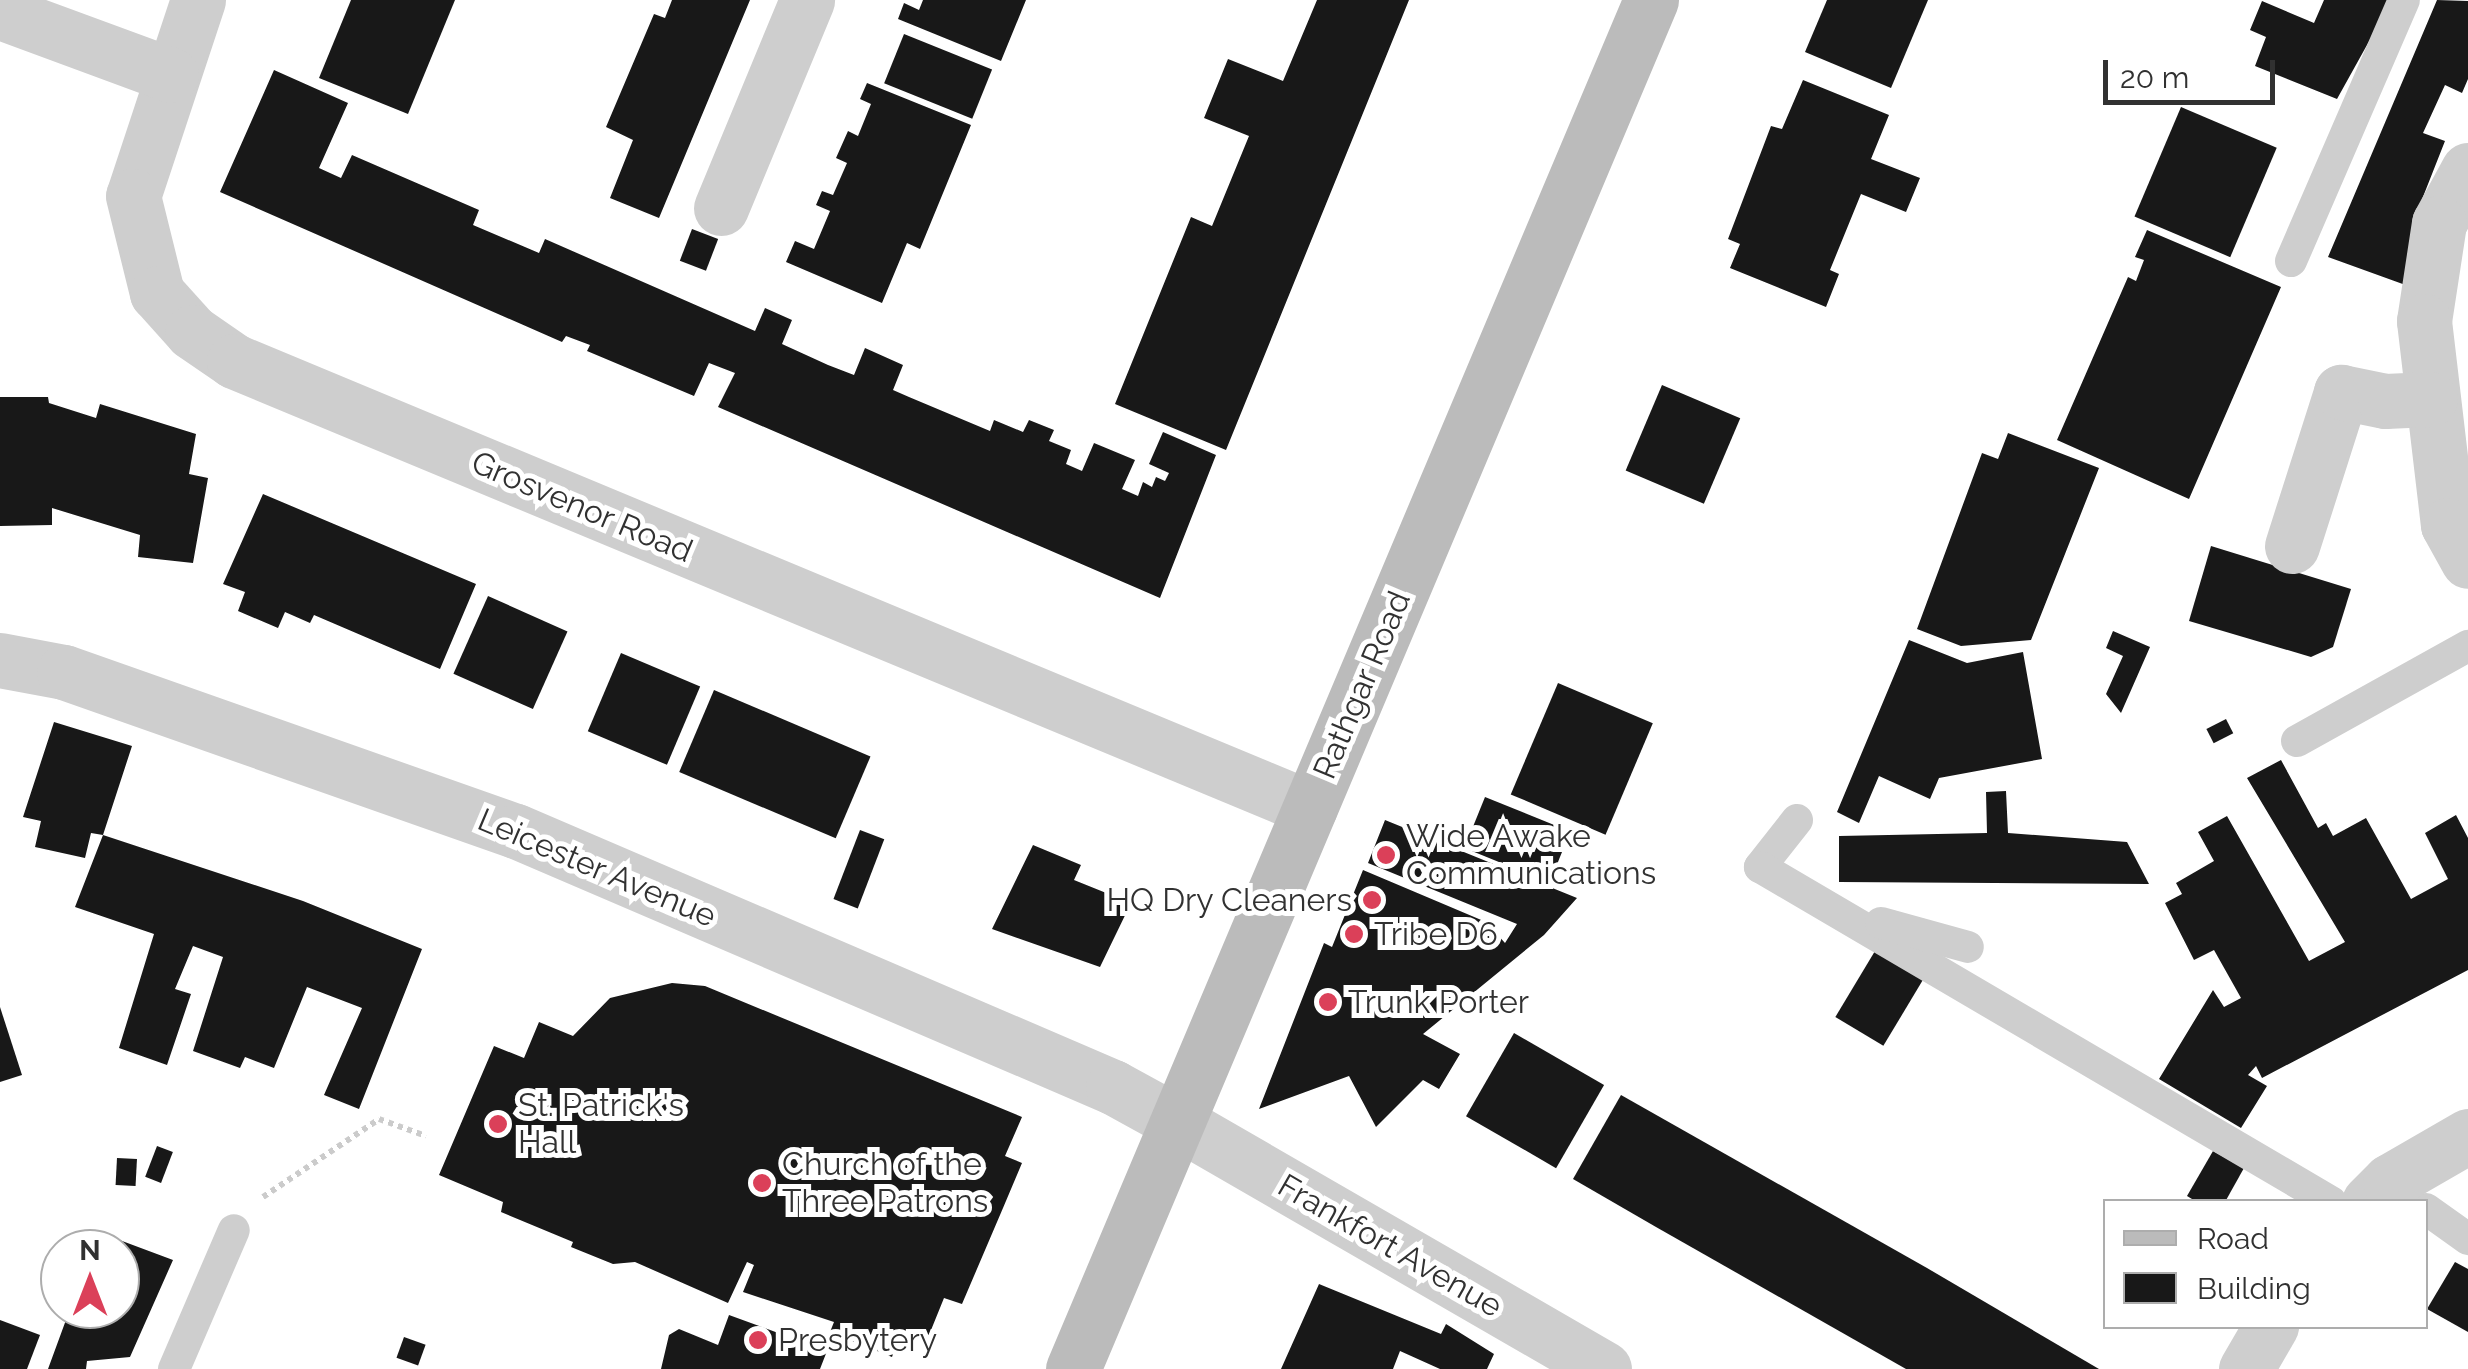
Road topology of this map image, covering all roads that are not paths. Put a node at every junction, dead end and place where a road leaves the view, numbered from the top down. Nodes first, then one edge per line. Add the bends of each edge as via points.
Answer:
1 (198, 0) edge
2 (807, 0) edge
3 (1651, 0) edge
4 (2404, 0) edge
5 (0, 12) edge
6 (171, 75) junction
7 (2468, 170) edge
8 (721, 208) dead end
9 (2290, 262) dead end
10 (2430, 399) junction
11 (2292, 546) dead end
12 (2468, 561) edge
13 (2468, 646) edge
14 (0, 660) edge
15 (2297, 741) dead end
16 (1310, 808) junction
17 (1797, 820) dead end
18 (1840, 912) junction
19 (1968, 947) dead end
20 (1177, 1122) junction
21 (2468, 1136) edge
22 (2400, 1198) edge
23 (2326, 1199) edge
24 (2428, 1215) edge
25 (234, 1230) road end
26 (2468, 1240) edge
27 (2269, 1329) edge
28 (174, 1369) edge
29 (1073, 1369) edge
30 (1604, 1369) edge
31 (2246, 1369) edge

1 - 6 street, Grosvenor Road
2 - 8 street
3 - 16 main road, Rathgar Road
4 - 9 lane
5 - 6 street
6 - 16 street, Grosvenor Road via 133,196 142,247 157,293 192,332 234,361
7 - 10 street via 2439,223 2424,321
10 - 11 street via 2385,401 2341,392
10 - 12 street via 2448,525
13 - 15 lane
14 - 20 street, Leicester Avenue via 64,672 516,832 1114,1087
16 - 20 main road, Rathgar Road
17 - 18 lane via 1760,867
18 - 19 lane
18 - 23 lane
20 - 29 main road, Rathgar Road
20 - 30 street, Frankfort Avenue
21 - 22 street
24 - 26 lane
25 - 28 lane
27 - 31 street

